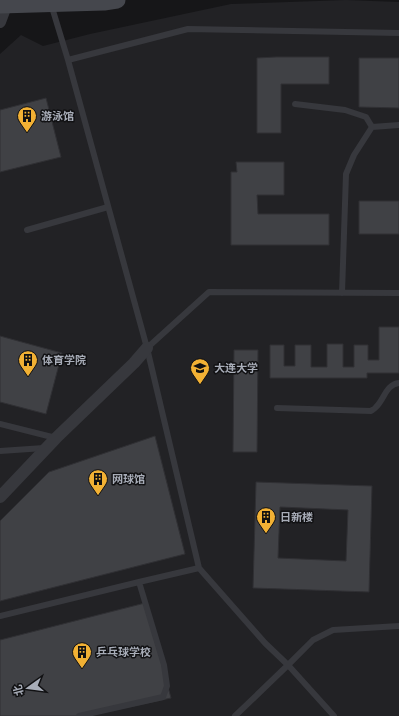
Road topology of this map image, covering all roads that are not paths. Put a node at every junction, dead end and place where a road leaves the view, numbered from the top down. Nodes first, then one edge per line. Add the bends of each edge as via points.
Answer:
1 (117, 0) edge
2 (50, 4) junction
3 (3, 5) edge
4 (0, 22) edge
5 (399, 33) edge
6 (68, 60) junction
7 (295, 104) dead end
8 (399, 125) edge
9 (372, 126) junction
10 (108, 207) junction
11 (27, 230) dead end
12 (342, 293) junction
13 (399, 293) edge
14 (147, 348) junction
15 (399, 383) edge
16 (277, 408) dead end
17 (0, 424) edge
18 (56, 438) junction
19 (46, 448) junction
20 (0, 451) edge
21 (0, 497) edge
22 (199, 568) junction
23 (139, 582) junction
24 (0, 616) edge
25 (399, 626) edge
26 (288, 665) junction
27 (79, 716) edge
28 (235, 716) edge
29 (334, 716) edge

1 - 2 main road
2 - 3 main road
2 - 6 lane
3 - 4 street
5 - 6 lane via 188,29
6 - 10 lane
7 - 9 lane via 345,110 366,118
8 - 9 lane
9 - 12 lane via 354,155 346,174
10 - 11 lane
10 - 14 lane
12 - 13 lane
12 - 14 lane via 209,292
14 - 18 street
14 - 22 lane
15 - 16 lane via 389,388 377,407 371,411
17 - 18 lane
18 - 19 street
19 - 20 lane
19 - 21 street
22 - 23 lane
22 - 26 lane via 264,643
23 - 24 lane
23 - 27 lane via 164,665 167,686 162,697
25 - 26 lane via 333,630 313,640
26 - 28 lane
26 - 29 lane

